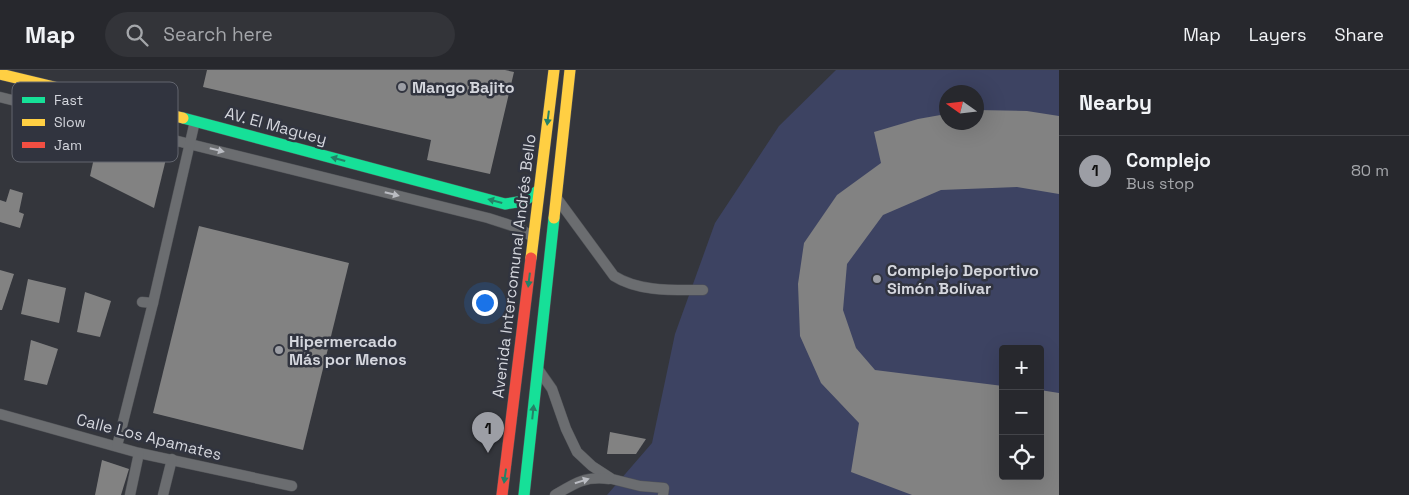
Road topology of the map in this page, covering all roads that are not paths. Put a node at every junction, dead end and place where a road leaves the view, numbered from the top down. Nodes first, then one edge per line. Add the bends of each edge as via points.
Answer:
1 (554, 70) edge
2 (570, 70) edge
3 (0, 74) edge
4 (33, 82) edge
5 (178, 117) edge
6 (195, 121) junction
7 (178, 141) edge
8 (189, 144) junction
9 (539, 190) junction
10 (556, 197) junction
11 (534, 238) junction
12 (703, 290) dead end
13 (142, 302) dead end
14 (153, 303) junction
15 (538, 369) junction
16 (0, 414) edge
17 (117, 446) junction
18 (139, 453) junction
19 (172, 459) junction
20 (612, 479) junction
21 (292, 486) dead end
22 (130, 495) edge
23 (163, 495) edge
24 (502, 495) edge
25 (524, 495) edge
26 (555, 495) edge
27 (663, 495) edge

1 -> 9 main road, Avenida Intercomunal Andrés Bello
2 - 10 main road, Avenida Intercomunal Andrés Bello
3 - 4 main road, AV. El Maguey
5 - 6 main road, AV. El Maguey
6 - 8 street
9 -> 6 main road, AV. El Maguey via 526,201 505,204
7 - 8 street
8 -> 11 street via 488,218 519,228
8 - 14 street
9 - 11 main road, Avenida Intercomunal Andrés Bello
10 - 12 street via 614,276 624,282 672,290
10 - 15 main road, Avenida Intercomunal Andrés Bello
11 -> 24 main road, Avenida Intercomunal Andrés Bello
13 - 14 street
14 - 17 street
15 - 20 street via 552,389 577,452
25 -> 15 main road, Avenida Intercomunal Andrés Bello
16 - 17 street, Calle Los Apamates
17 - 18 street, Calle Los Apamates
18 - 19 street, Calle Los Apamates
18 - 22 street
19 - 21 street, Calle Los Apamates
19 - 23 street
26 -> 20 street via 577,482 595,477
20 - 27 street via 664,488

